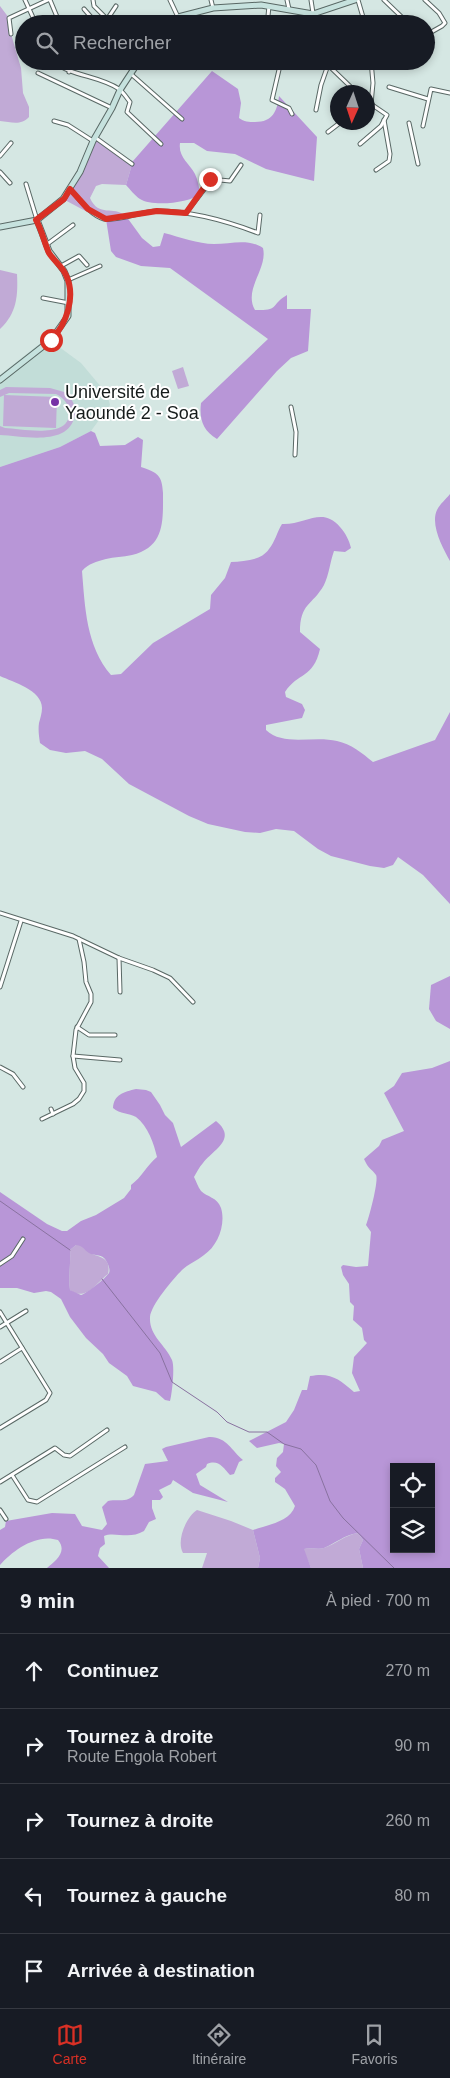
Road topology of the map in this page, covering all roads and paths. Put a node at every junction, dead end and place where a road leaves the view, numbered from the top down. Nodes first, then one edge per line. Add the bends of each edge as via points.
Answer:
1 (26, 0) edge
2 (49, 0) edge
3 (93, 0) edge
4 (170, 0) edge
5 (211, 0) edge
6 (287, 0) edge
7 (311, 0) edge
8 (356, 0) edge
9 (384, 0) edge
10 (425, 0) edge
11 (241, 3) edge
12 (116, 6) dead end
13 (269, 6) junction
14 (30, 8) junction
15 (213, 8) junction
16 (84, 9) dead end
17 (289, 10) junction
18 (313, 14) junction
19 (15, 15) edge
20 (15, 15) edge
21 (33, 15) edge
22 (56, 15) edge
23 (89, 15) edge
24 (103, 15) edge
25 (110, 15) edge
26 (177, 15) edge
27 (186, 15) edge
28 (268, 15) edge
29 (362, 15) edge
30 (400, 15) edge
31 (435, 30) edge
32 (11, 34) dead end
33 (66, 70) edge
34 (133, 70) edge
35 (279, 70) edge
36 (327, 70) edge
37 (332, 70) edge
38 (372, 70) edge
39 (69, 72) joint
40 (38, 73) dead end
41 (131, 74) junction
42 (348, 85) edge
43 (374, 85) edge
44 (389, 87) dead end
45 (120, 90) junction
46 (450, 93) edge
47 (428, 99) junction
48 (375, 107) edge
49 (112, 108) junction
50 (316, 110) dead end
51 (292, 114) dead end
52 (182, 119) dead end
53 (54, 120) dead end
54 (384, 120) junction
55 (409, 123) dead end
56 (423, 126) dead end
57 (331, 130) edge
58 (328, 132) dead end
59 (94, 139) junction
60 (11, 143) dead end
61 (162, 144) dead end
62 (360, 144) dead end
63 (0, 156) edge
64 (132, 164) dead end
65 (418, 164) dead end
66 (241, 165) dead end
67 (376, 170) dead end
68 (0, 172) edge
69 (213, 173) dead end
70 (210, 179) junction
71 (10, 183) dead end
72 (26, 184) dead end
73 (70, 189) junction
74 (186, 213) junction
75 (260, 215) dead end
76 (36, 220) junction
77 (73, 225) dead end
78 (0, 227) edge
79 (46, 245) junction
80 (86, 265) dead end
81 (60, 266) junction
82 (100, 266) dead end
83 (68, 280) junction
84 (43, 298) dead end
85 (69, 303) junction
86 (0, 380) edge
87 (291, 407) dead end
88 (295, 455) dead end
89 (0, 913) edge
90 (22, 921) junction
91 (78, 938) junction
92 (120, 958) junction
93 (0, 987) edge
94 (120, 992) dead end
95 (193, 1002) dead end
96 (77, 1028) junction
97 (115, 1034) dead end
98 (73, 1056) junction
99 (120, 1060) dead end
100 (0, 1067) edge
101 (23, 1087) dead end
102 (51, 1109) dead end
103 (41, 1114) dead end
104 (53, 1114) junction
105 (23, 1239) dead end
106 (0, 1264) edge
107 (26, 1311) dead end
108 (0, 1312) edge
109 (7, 1323) junction
110 (0, 1327) edge
111 (22, 1348) junction
112 (0, 1362) edge
113 (0, 1428) edge
114 (107, 1430) dead end
115 (125, 1447) dead end
116 (12, 1475) junction
117 (0, 1482) edge
118 (0, 1510) edge
119 (6, 1519) dead end

1 - 14 street
2 - 14 street
2 - 22 street
3 - 24 street
4 - 26 street
5 - 15 street
6 - 17 street
7 - 18 street
8 - 18 street
8 - 29 street
9 - 30 street
10 - 31 street via 445,23
11 - 13 street
11 - 15 street
12 - 25 street
13 - 17 street
13 - 28 street
14 - 19 street
14 - 21 street
15 - 27 street
16 - 23 street
17 - 18 street
20 - 32 street via 9,18
33 - 39 street
34 - 41 street
35 - 51 street via 272,100 289,108
36 - 50 street
37 - 42 street
38 - 43 street
39 - 45 street
40 - 49 street
41 - 45 street
41 - 52 street
44 - 47 street
45 - 49 street
45 - 61 street via 130,102 127,112
46 - 47 street via 430,89
47 - 56 street
48 - 54 street via 387,115
49 - 59 street
53 - 59 street
54 - 62 street
54 - 67 street via 389,161
55 - 65 street
57 - 58 street
59 - 64 street
59 - 73 street
60 - 63 street
66 - 70 street via 230,181
68 - 71 street
69 - 70 street
70 - 74 street
72 - 76 street
73 - 74 street via 88,209 106,219 157,211
73 - 76 street via 64,199
74 - 75 street via 258,233
76 - 78 street
76 - 79 street
77 - 79 street
79 - 81 street
80 - 81 street via 79,256
81 - 83 street
82 - 83 street
83 - 85 street
84 - 85 street
85 - 86 street via 66,321 54,338
87 - 88 street via 296,432
89 - 90 street
90 - 91 street
90 - 93 street
91 - 92 street
91 - 96 street via 92,998
92 - 94 street
92 - 95 street via 170,978
96 - 97 street via 89,1035
96 - 98 street
98 - 99 street
98 - 104 street via 84,1091 80,1099
100 - 101 street via 13,1074
102 - 104 street
103 - 104 street via 43,1119
105 - 106 street via 12,1256
107 - 109 street
108 - 109 street
109 - 110 street
109 - 111 street
111 - 112 street
111 - 113 street via 50,1396
114 - 116 street via 70,1456 55,1448
115 - 116 street via 37,1502 28,1500
116 - 117 street
118 - 119 street

